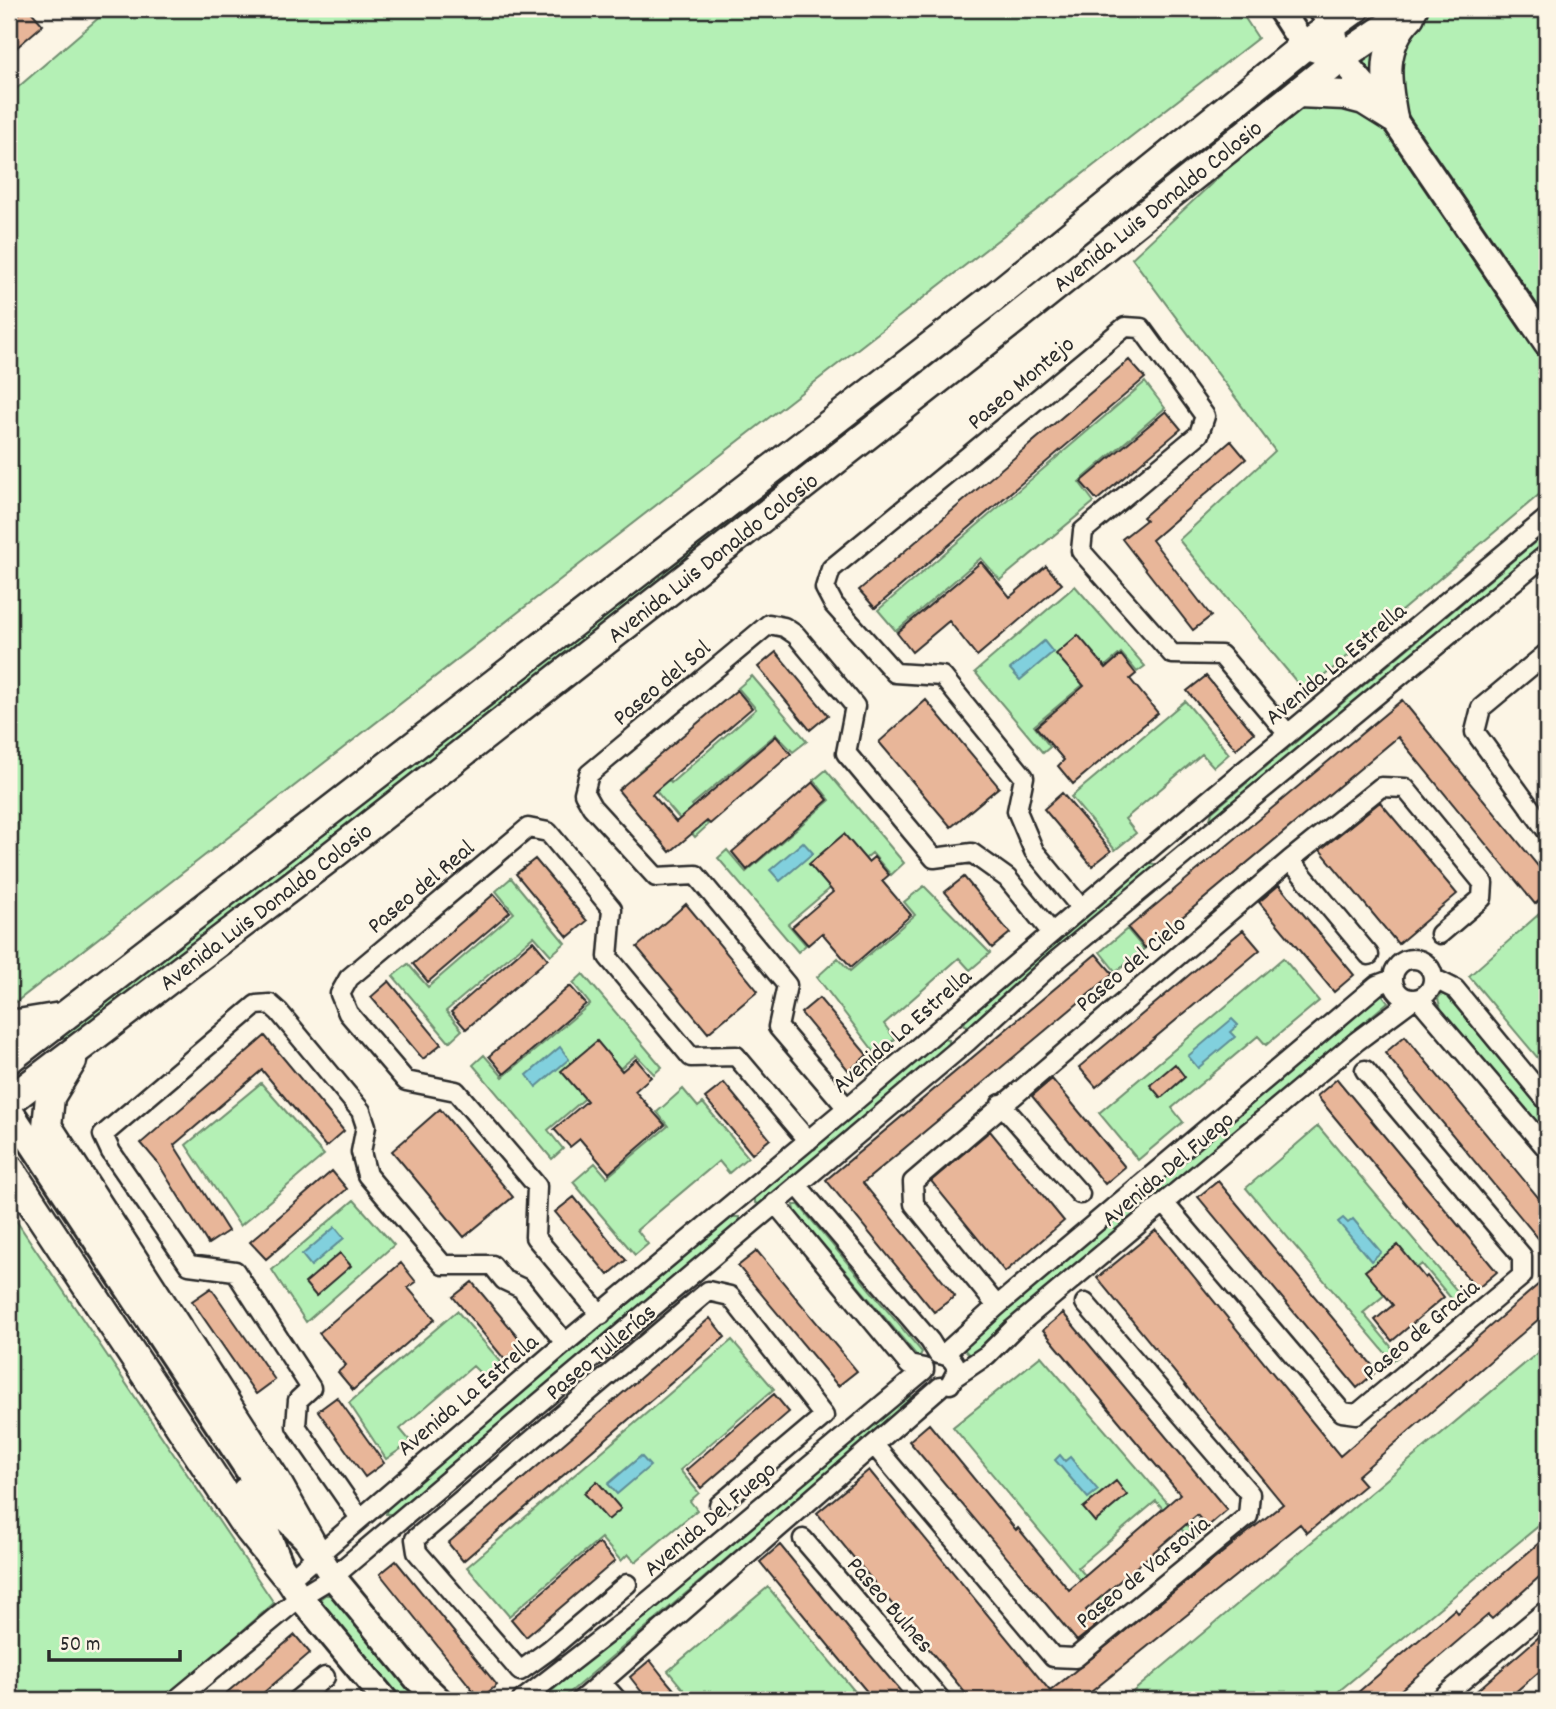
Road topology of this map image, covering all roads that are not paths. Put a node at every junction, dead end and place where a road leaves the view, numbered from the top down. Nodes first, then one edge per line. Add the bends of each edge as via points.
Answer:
1 (1280, 9) edge
2 (1355, 9) edge
3 (1415, 9) edge
4 (1326, 17) edge
5 (1304, 46) junction
6 (1341, 58) junction
7 (1298, 93) junction
8 (1393, 118) junction
9 (1547, 344) edge
10 (1547, 518) edge
11 (1547, 554) edge
12 (1547, 653) edge
13 (1288, 734) junction
14 (1192, 813) junction
15 (1547, 831) edge
16 (1208, 834) junction
17 (1156, 844) junction
18 (1290, 860) junction
19 (1172, 864) junction
20 (1081, 908) junction
21 (1052, 933) junction
22 (1440, 934) dead end
23 (1369, 955) dead end
24 (1433, 978) junction
25 (1393, 979) junction
26 (1415, 1000) junction
27 (63, 1017) junction
28 (950, 1020) junction
29 (9, 1023) edge
30 (89, 1040) junction
31 (967, 1042) junction
32 (9, 1059) edge
33 (1365, 1070) dead end
34 (9, 1101) edge
35 (1547, 1101) edge
36 (1001, 1104) junction
37 (847, 1108) junction
38 (9, 1109) edge
39 (9, 1131) edge
40 (808, 1141) junction
41 (1547, 1149) edge
42 (9, 1168) edge
43 (797, 1185) junction
44 (1080, 1195) dead end
45 (737, 1200) junction
46 (775, 1203) junction
47 (1169, 1209) junction
48 (753, 1221) junction
49 (992, 1300) junction
50 (1085, 1303) dead end
51 (596, 1309) junction
52 (561, 1338) junction
53 (941, 1354) junction
54 (924, 1369) junction
55 (956, 1376) junction
56 (940, 1387) junction
57 (879, 1451) junction
58 (719, 1505) dead end
59 (263, 1506) junction
60 (359, 1517) junction
61 (803, 1539) dead end
62 (316, 1551) junction
63 (333, 1577) junction
64 (291, 1584) junction
65 (627, 1584) dead end
66 (1547, 1610) edge
67 (325, 1677) dead end
68 (525, 1685) edge
69 (609, 1691) edge
70 (176, 1700) edge
71 (297, 1700) edge
72 (385, 1700) edge
73 (439, 1700) edge
74 (581, 1700) edge
75 (941, 1700) edge
76 (1439, 1700) edge

1 - 5 main road
2 - 4 main road, Avenida Luis Donaldo Colosio
3 - 6 main road, Avenida Luis Donaldo Colosio
3 - 8 main road via 1401,25 1388,55 1386,82
4 - 5 main road, Avenida Luis Donaldo Colosio
4 - 6 main road
5 - 6 main road
5 - 27 main road, Avenida Luis Donaldo Colosio via 987,302
6 - 7 main road, Avenida Luis Donaldo Colosio
6 - 8 main road
7 - 8 main road via 1345,95 1364,100
7 - 30 main road, Avenida Luis Donaldo Colosio via 326,860
8 - 9 main road
10 - 13 street, Avenida La Estrella
11 - 16 street, Avenida La Estrella
12 - 15 street via 1482,708 1475,732
13 - 14 street, Avenida La Estrella
13 - 20 street, Paseo Montejo via 1221,655 1172,654 1081,551 1083,531 1199,434 1205,416 1141,328 1125,327 831,569 825,588 834,606 895,673 942,676 1024,777 1017,811 1034,851
14 - 16 street
14 - 17 street, Avenida La Estrella
16 - 19 street, Avenida La Estrella
17 - 19 street
17 - 20 street, Avenida La Estrella
18 - 22 street, Paseo del Cielo via 1381,786 1405,788 1483,883 1482,898
18 - 23 street
18 - 36 street, Paseo del Cielo
19 - 31 street, Avenida La Estrella
20 - 21 street, Avenida La Estrella
21 - 28 street, Avenida La Estrella
21 - 37 street, Paseo del Sol via 1007,878 972,853 934,858 846,753 855,706 796,635 784,627 769,624 589,774 584,793 592,807 656,877 696,875 786,985 778,1027
24 - 25 street via 1423,961 1409,959 1397,965
24 - 26 street via 1429,991
24 - 35 street via 1455,989
25 - 26 street via 1400,995
25 - 49 street, Avenida Del Fuego via 1377,985
26 - 41 street
26 - 47 street, Avenida Del Fuego via 1357,1041
27 - 29 main road
27 - 32 main road, Avenida Luis Donaldo Colosio
28 - 31 street
28 - 37 street, Avenida La Estrella
30 - 34 main road, Avenida Luis Donaldo Colosio
30 - 62 main road via 50,1097 47,1126 276,1481
31 - 43 street, Avenida La Estrella
33 - 47 street, Paseo de Gracia via 1522,1256 1522,1276 1357,1413 1342,1412
36 - 44 street
36 - 49 street, Paseo del Cielo via 913,1182 914,1204
37 - 40 street, Avenida La Estrella
38 - 59 main road
39 - 59 main road
40 - 45 street, Avenida La Estrella
40 - 51 street, Paseo del Real via 736,1056 691,1057 608,957 612,909 548,832 528,828 349,978 340,994 348,1013 406,1081 456,1091 537,1186 535,1237
42 - 64 main road via 243,1522
43 - 46 street, Avenida La Estrella
43 - 53 street
45 - 48 street
45 - 51 street, Avenida La Estrella
46 - 48 street, Avenida La Estrella
46 - 54 street via 909,1365
47 - 55 street, Avenida Del Fuego
48 - 63 street, Avenida La Estrella
49 - 53 street, Avenida Del Fuego
50 - 57 street, Paseo de Varsovia via 1250,1494 1248,1516 1075,1658 1053,1657
51 - 52 street, Avenida La Estrella
52 - 60 street, Avenida La Estrella
52 - 60 street via 521,1287 504,1280 492,1265 443,1265 367,1175 360,1152 366,1126 361,1111 270,1004 256,1005 103,1135 188,1265 234,1271 311,1388 298,1400 296,1426
53 - 54 street via 928,1359
53 - 55 street via 956,1365
54 - 56 street via 930,1384
54 - 68 street, Avenida Del Fuego via 639,1609
55 - 56 street
56 - 57 street
57 - 69 street
58 - 68 street, Paseo Tullerías via 824,1416 730,1296 708,1291 415,1539 417,1552
59 - 62 main road
59 - 64 main road
60 - 62 street, Avenida La Estrella
61 - 75 street, Paseo Bulnes
62 - 63 main road
62 - 64 street, Avenida La Estrella
63 - 64 street, Avenida La Estrella
63 - 73 main road
64 - 70 street
64 - 72 main road
65 - 68 street via 549,1650
66 - 76 street
67 - 71 street
69 - 74 street

